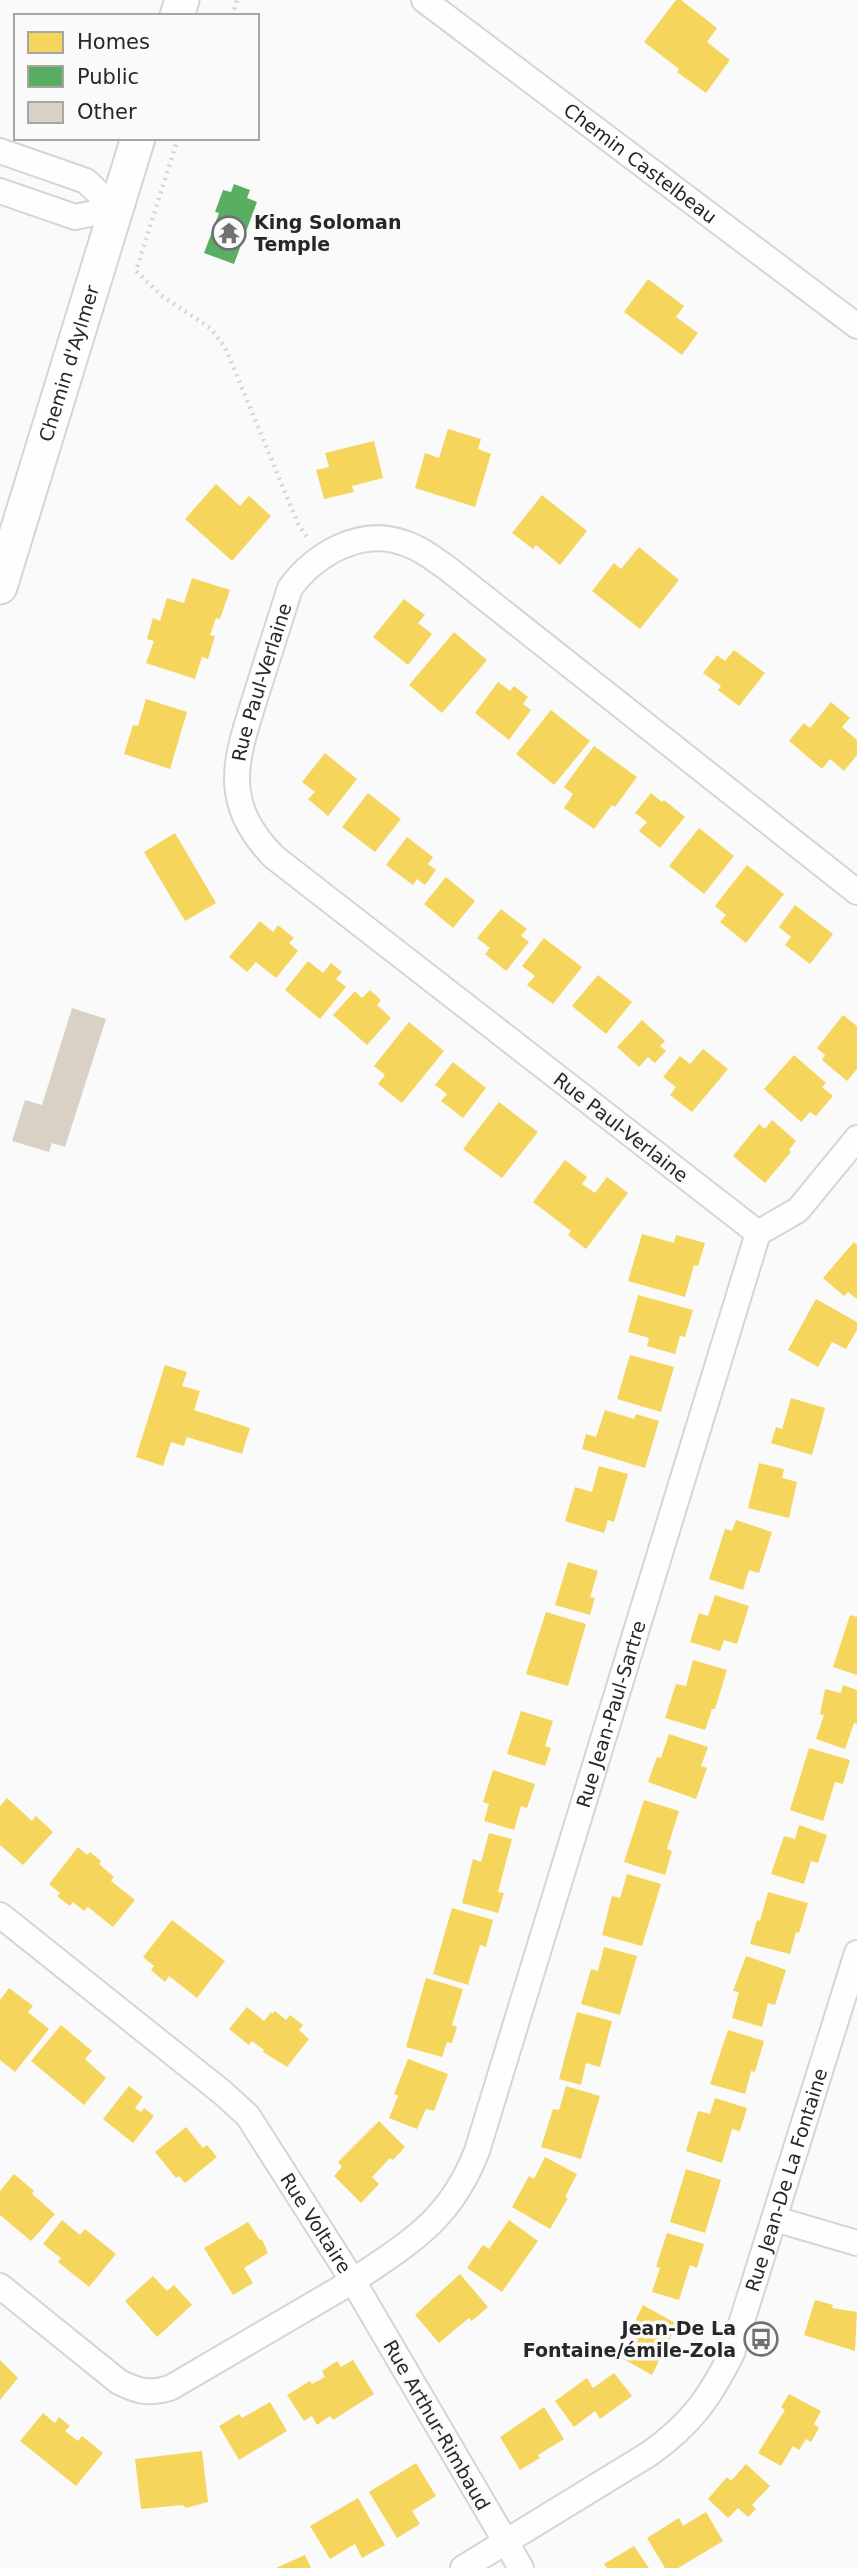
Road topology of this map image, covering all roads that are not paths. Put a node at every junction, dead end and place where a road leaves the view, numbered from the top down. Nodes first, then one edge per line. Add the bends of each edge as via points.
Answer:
1 (424, 0) edge
2 (137, 140) edge
3 (0, 151) edge
4 (0, 191) edge
5 (116, 209) junction
6 (857, 326) edge
7 (0, 587) edge
8 (857, 892) edge
9 (857, 1138) edge
10 (758, 1233) junction
11 (0, 1915) edge
12 (857, 1953) edge
13 (775, 2218) junction
14 (857, 2243) edge
15 (353, 2281) junction
16 (0, 2286) edge
17 (505, 2542) junction
18 (463, 2568) edge
19 (521, 2568) edge

1 - 6 street, Chemin Castelbeau
2 - 5 main road, Chemin d'Aylmer
3 - 5 street via 86,181
4 - 5 street via 75,216
5 - 7 main road, Chemin d'Aylmer
8 - 10 street, Rue Paul-Verlaine via 422,551 402,542 377,539 340,546 303,571 290,588 238,754 239,800 258,841
9 - 10 street via 798,1210
10 - 15 street, Rue Jean-Paul-Sartre via 466,2179 433,2222
11 - 15 street, Rue Voltaire via 247,2116
12 - 13 street, Rue Jean-De La Fontaine
13 - 14 street
13 - 17 street, Rue Jean-De La Fontaine via 732,2353 697,2412 649,2454
15 - 16 street, Rue Voltaire via 170,2388 153,2393 119,2382
15 - 17 street, Rue Arthur-Rimbaud
17 - 18 street, Rue Jean-De La Fontaine
17 - 19 street, Rue Arthur-Rimbaud

